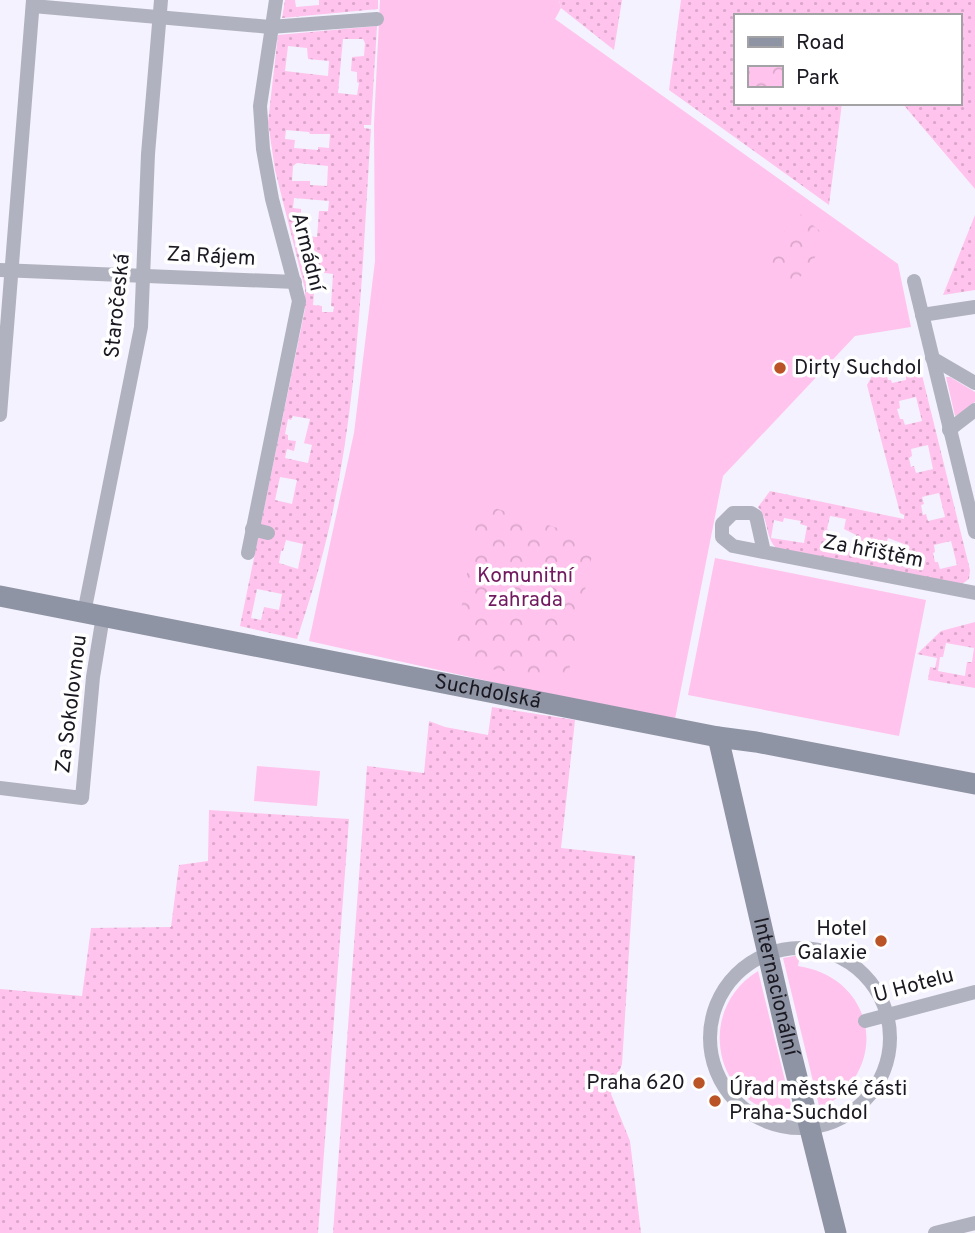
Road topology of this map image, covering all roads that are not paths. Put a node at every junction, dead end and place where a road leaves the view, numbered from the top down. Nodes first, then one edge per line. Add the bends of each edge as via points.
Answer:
1 (161, 0) edge
2 (276, 0) edge
3 (33, 3) edge
4 (159, 17) junction
5 (377, 19) dead end
6 (270, 27) junction
7 (6, 270) edge
8 (144, 275) junction
9 (915, 281) dead end
10 (295, 282) junction
11 (975, 307) edge
12 (922, 315) junction
13 (932, 358) junction
14 (975, 383) edge
15 (975, 410) edge
16 (0, 415) edge
17 (949, 430) junction
18 (253, 529) junction
19 (975, 532) edge
20 (268, 533) dead end
21 (764, 552) dead end
22 (248, 553) dead end
23 (975, 593) edge
24 (0, 596) edge
25 (94, 615) junction
26 (718, 737) junction
27 (975, 784) edge
28 (0, 788) edge
29 (769, 954) junction
30 (975, 992) edge
31 (887, 1015) junction
32 (865, 1021) dead end
33 (809, 1128) junction
34 (975, 1223) edge
35 (836, 1233) edge
36 (935, 1233) edge

1 - 4 street, Staročeská
2 - 6 street, Armádní
3 - 4 street
3 - 7 street
4 - 6 street
4 - 8 street, Staročeská
5 - 6 street
6 - 10 street, Armádní via 260,106 263,149
7 - 8 street, Za Rájem
7 - 16 street
8 - 10 street, Za Rájem
8 - 25 street, Staročeská via 141,327
9 - 12 street
10 - 18 street, Armádní via 298,306
11 - 12 street
12 - 13 street
13 - 14 street
13 - 17 street
15 - 17 street
17 - 19 street
18 - 20 street
18 - 22 street, Armádní
21 - 23 street, Za hřištěm
24 - 25 street, Suchdolská
25 - 26 street, Suchdolská
25 - 28 street, Za Sokolovnou via 82,799
26 - 27 street, Suchdolská
26 - 29 street, Internacionální
29 - 31 street via 804,948 841,958 870,982
29 - 33 street, Internacionální
29 - 33 street via 740,971 720,996 710,1028 712,1061 728,1094 751,1115 773,1125
30 - 31 street, U Hotelu
31 - 32 street, U Hotelu
31 - 33 street via 889,1054 874,1089 847,1116
33 - 35 street, Internacionální
34 - 36 street

